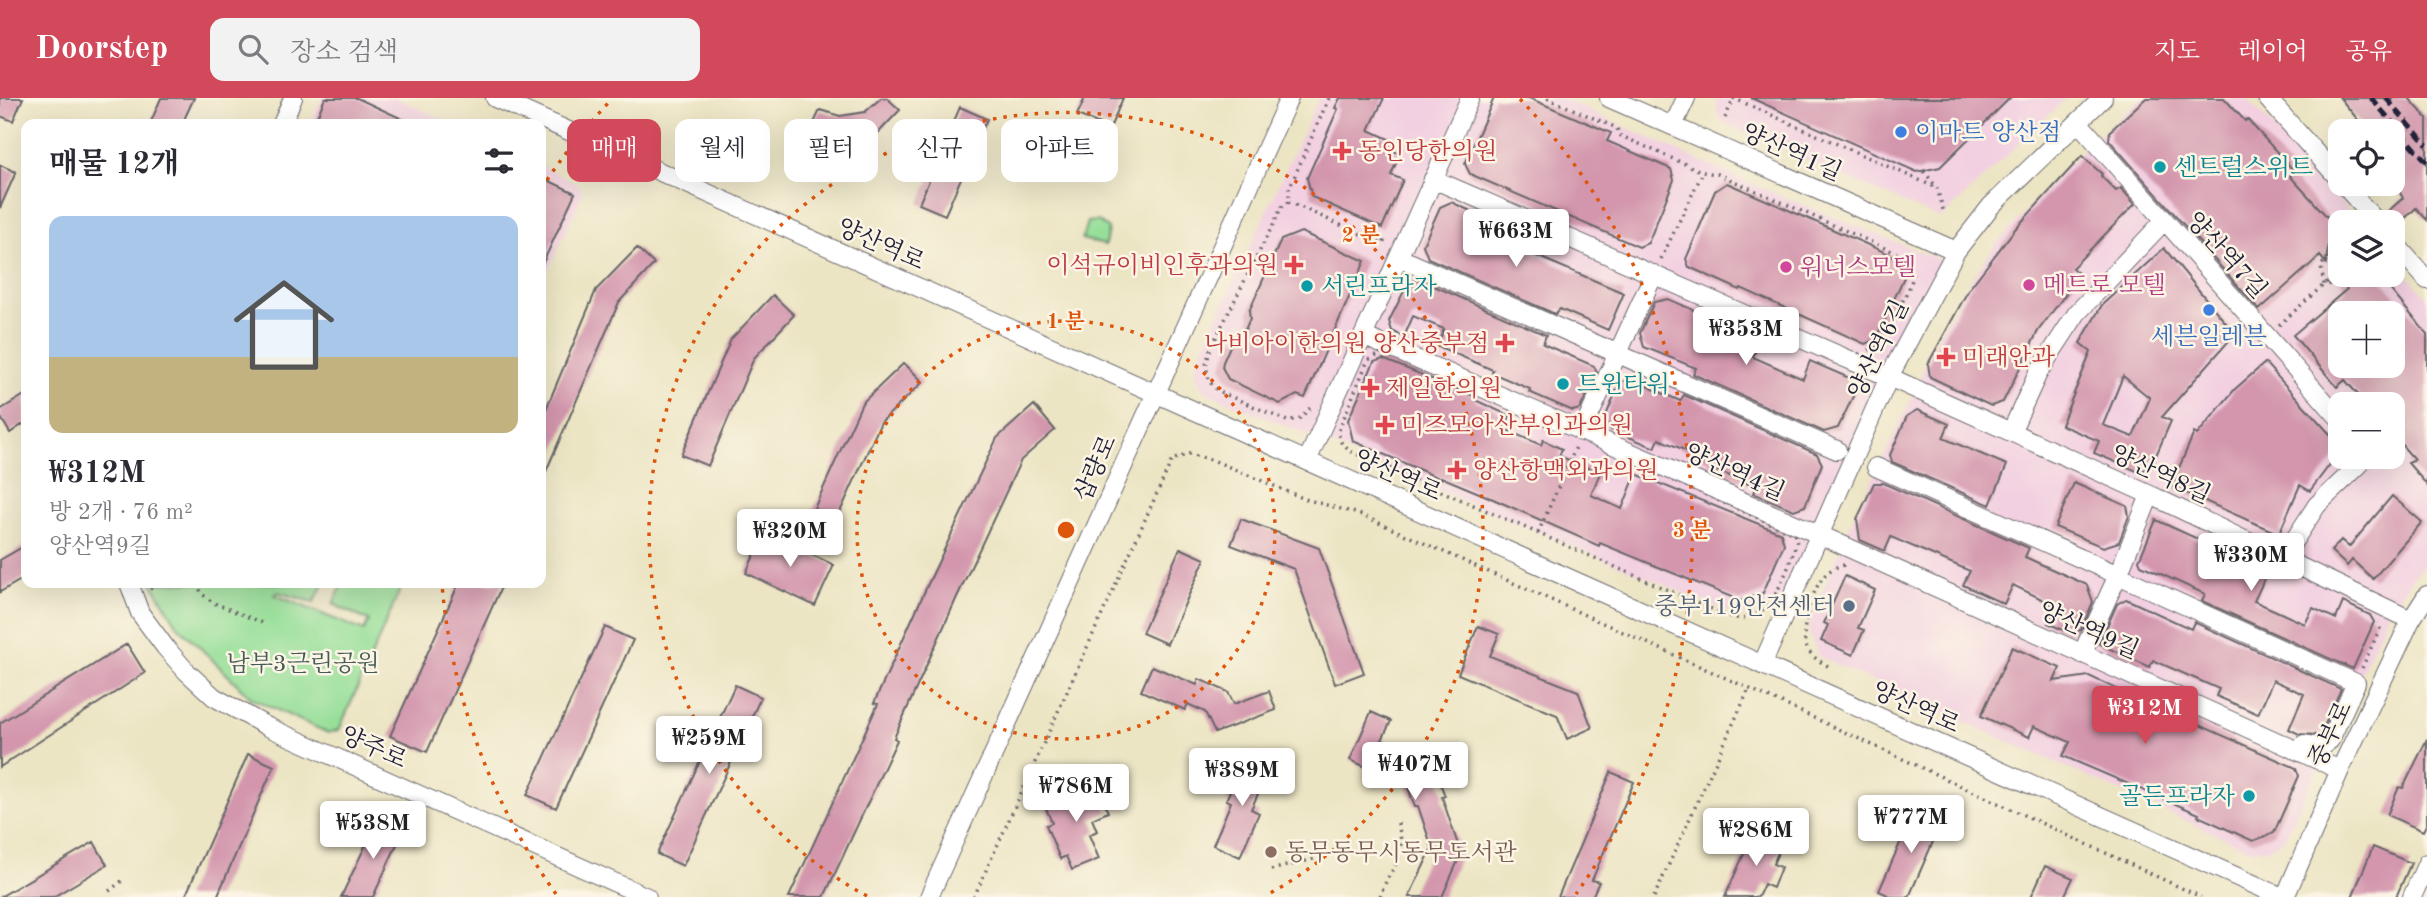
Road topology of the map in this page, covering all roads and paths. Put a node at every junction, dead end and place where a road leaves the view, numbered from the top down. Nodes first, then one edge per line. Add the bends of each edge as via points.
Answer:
1 (293, 98) edge
2 (495, 98) edge
3 (1289, 98) edge
4 (1329, 98) edge
5 (1469, 98) edge
6 (1547, 98) edge
7 (1609, 98) edge
8 (1686, 98) edge
9 (1733, 98) edge
10 (2103, 98) edge
11 (2267, 98) edge
12 (1725, 118) dead end
13 (284, 119) edge
14 (542, 119) edge
15 (546, 121) edge
16 (2078, 122) junction
17 (1674, 127) junction
18 (2328, 167) edge
19 (1924, 171) dead end
20 (1703, 172) junction
21 (1433, 179) junction
22 (1937, 188) junction
23 (2354, 196) edge
24 (1289, 202) junction
25 (2366, 210) edge
26 (1944, 213) dead end
27 (2164, 221) junction
28 (1389, 232) dead end
29 (1956, 251) junction
30 (2405, 255) edge
31 (2328, 256) edge
32 (1409, 262) dead end
33 (1654, 274) junction
34 (2427, 280) edge
35 (2328, 281) edge
36 (2328, 284) edge
37 (2323, 285) junction
38 (2278, 325) dead end
39 (1363, 336) junction
40 (1862, 353) dead end
41 (1618, 354) junction
42 (1375, 357) dead end
43 (1889, 377) junction
44 (1156, 393) junction
45 (1316, 396) dead end
46 (2328, 406) edge
47 (2011, 432) junction
48 (1581, 435) junction
49 (1341, 442) dead end
50 (1837, 450) dead end
51 (1307, 461) junction
52 (1876, 467) dead end
53 (2356, 469) edge
54 (2150, 495) junction
55 (1538, 533) junction
56 (1818, 534) junction
57 (2282, 559) junction
58 (1854, 566) dead end
59 (2118, 575) junction
60 (131, 588) edge
61 (152, 588) edge
62 (199, 588) edge
63 (148, 590) dead end
64 (2427, 595) edge
65 (2411, 620) junction
66 (2378, 621) dead end
67 (263, 623) dead end
68 (2082, 654) junction
69 (1762, 665) junction
70 (1828, 666) dead end
71 (2356, 683) junction
72 (1749, 688) junction
73 (2304, 744) dead end
74 (2340, 770) junction
75 (1397, 820) dead end
76 (1329, 855) dead end
77 (2427, 863) edge
78 (1271, 870) dead end
79 (122, 881) dead end
80 (109, 891) dead end
81 (647, 897) edge
82 (929, 897) edge
83 (974, 897) edge
84 (1380, 897) edge
85 (1654, 897) edge
86 (2200, 897) edge
87 (2283, 897) edge
88 (2412, 897) edge

1 - 13 street
2 - 14 street, 양산역로
3 - 44 street, 삽량로
4 - 24 path via 1289,190
5 - 21 street
6 - 20 path
7 - 17 street, 양산역1길
8 - 17 street
9 - 12 path
9 - 22 path
10 - 16 street, 양산역6길
11 - 18 street
15 - 44 street, 양산역로
16 - 27 street, 양산역7길
16 - 29 street, 양산역6길 via 1991,206
17 - 29 street, 양산역1길
19 - 22 path
20 - 33 path
20 - 40 path via 1718,174 1905,257 1913,276 1911,283 1883,344
21 - 33 street, 양산역8길
21 - 39 street
22 - 26 path
23 - 25 street
24 - 28 path via 1384,244
24 - 45 path via 1282,207 1210,347 1206,365 1209,381 1218,391 1287,421 1300,418
27 - 46 street, 양산역7길
27 - 47 street via 2077,313 2039,371
29 - 43 street, 양산역6길
30 - 34 street
31 - 37 path via 2321,266
32 - 41 street
33 - 41 street
33 - 43 street, 양산역8길
35 - 37 path
36 - 37 path
37 - 38 path
39 - 48 street, 양산역4길
39 - 51 street
41 - 48 street
41 - 50 street
42 - 48 path via 1385,352
43 - 47 street, 양산역8길
43 - 56 street, 양산역6길
44 - 51 street, 양산역로
44 - 82 street, 삽량로
47 - 54 street, 양산역8길
48 - 55 path
48 - 55 path via 1794,534 1797,540 1790,565 1769,605 1749,618 1732,618
48 - 56 street, 양산역4길
49 - 55 path via 1352,452
51 - 69 street, 양산역로
52 - 59 street
53 - 57 street via 2317,505
54 - 57 street, 양산역8길
54 - 59 street
56 - 68 street, 양산역9길
56 - 69 street, 양산역6길
57 - 65 street, 양산역8길
58 - 70 path via 1842,565 1823,577 1803,625 1805,647
59 - 68 street
59 - 71 street
60 - 81 street, 양주로 via 140,612 165,647 214,697 268,727
61 - 63 path
62 - 67 path via 214,603
64 - 65 street, 중부로
65 - 74 street, 중부로
66 - 71 path via 2380,628
68 - 74 street, 양산역9길
69 - 87 street, 양산역로
71 - 73 street via 2330,740 2321,747
72 - 83 path via 1359,514 1304,499 1189,454 1172,460
72 - 85 path
72 - 86 path
74 - 87 street, 중부로
75 - 84 path via 1401,856
76 - 78 path
77 - 88 street
79 - 80 path

